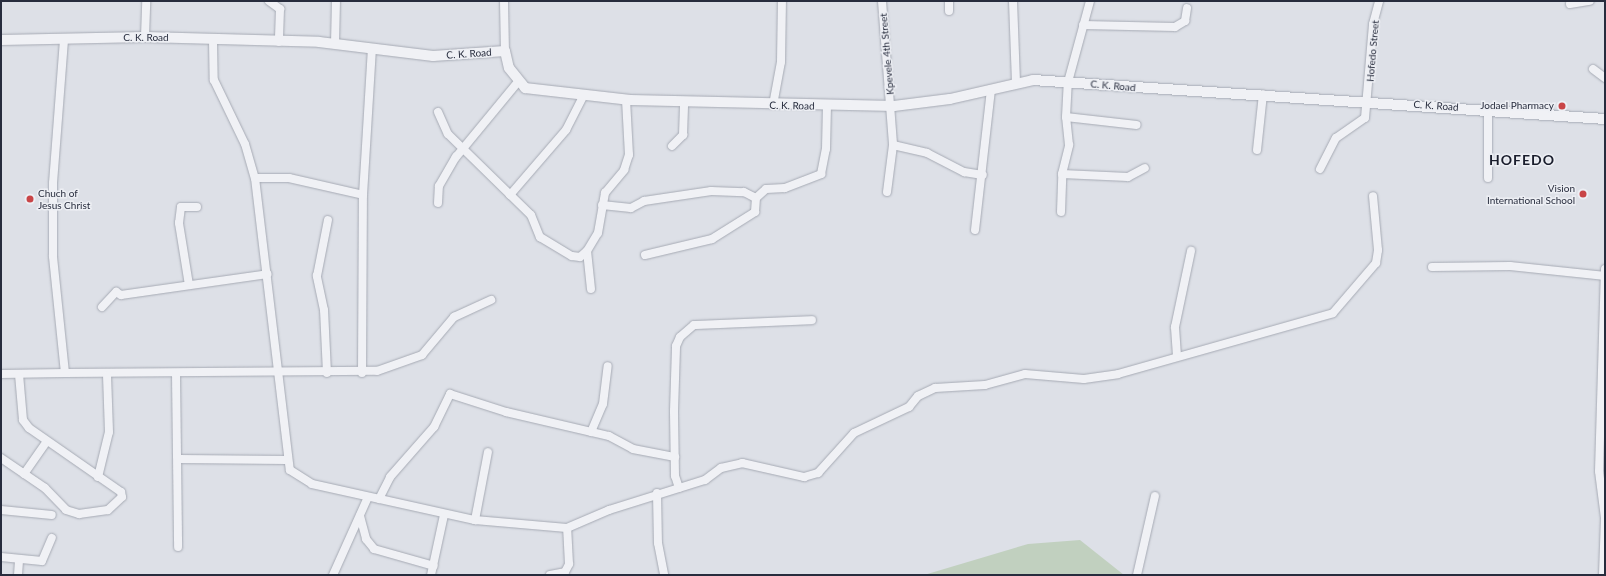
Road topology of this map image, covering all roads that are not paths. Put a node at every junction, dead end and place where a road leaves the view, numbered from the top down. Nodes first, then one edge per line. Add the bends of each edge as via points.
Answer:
1 (146, 1) edge
2 (269, 1) edge
3 (336, 1) edge
4 (504, 1) edge
5 (782, 1) edge
6 (882, 1) edge
7 (949, 1) edge
8 (1013, 1) edge
9 (1090, 1) edge
10 (1379, 1) edge
11 (1590, 1) edge
12 (1570, 4) dead end
13 (1187, 8) dead end
14 (949, 11) dead end
15 (1083, 25) junction
16 (145, 36) junction
17 (1, 40) edge
18 (64, 41) junction
19 (214, 41) junction
20 (279, 42) junction
21 (335, 44) junction
22 (372, 49) junction
23 (505, 51) junction
24 (1593, 69) dead end
25 (1605, 78) edge
26 (1016, 82) junction
27 (1068, 82) junction
28 (517, 83) junction
29 (991, 88) junction
30 (1263, 94) junction
31 (584, 95) junction
32 (626, 100) junction
33 (1369, 101) junction
34 (684, 102) junction
35 (773, 106) junction
36 (827, 106) junction
37 (891, 106) junction
38 (1488, 110) junction
39 (438, 112) dead end
40 (1066, 116) junction
41 (1605, 119) edge
42 (1137, 125) dead end
43 (894, 145) junction
44 (672, 146) dead end
45 (464, 148) junction
46 (1257, 150) dead end
47 (1145, 168) dead end
48 (1320, 169) dead end
49 (1062, 174) junction
50 (983, 175) junction
51 (255, 178) junction
52 (1488, 178) dead end
53 (887, 192) dead end
54 (510, 194) junction
55 (362, 195) junction
56 (1373, 196) dead end
57 (756, 198) junction
58 (438, 203) dead end
59 (602, 205) junction
60 (197, 207) dead end
61 (1061, 212) dead end
62 (328, 220) dead end
63 (975, 230) dead end
64 (587, 251) junction
65 (1191, 251) dead end
66 (645, 255) dead end
67 (1432, 268) dead end
68 (1605, 269) edge
69 (268, 274) junction
70 (1605, 276) edge
71 (189, 285) junction
72 (592, 289) dead end
73 (491, 300) dead end
74 (102, 307) dead end
75 (812, 320) dead end
76 (1177, 356) junction
77 (608, 366) dead end
78 (1604, 369) edge
79 (280, 372) junction
80 (65, 373) junction
81 (327, 373) junction
82 (362, 373) junction
83 (1, 374) edge
84 (19, 374) junction
85 (176, 374) junction
86 (107, 375) junction
87 (591, 432) junction
88 (47, 441) junction
89 (488, 452) dead end
90 (675, 457) junction
91 (1, 458) edge
92 (178, 459) junction
93 (287, 460) junction
94 (1602, 471) edge
95 (24, 474) junction
96 (98, 477) junction
97 (679, 488) junction
98 (657, 493) junction
99 (1155, 496) dead end
100 (368, 497) junction
101 (379, 499) junction
102 (1, 510) edge
103 (52, 515) dead end
104 (444, 515) junction
105 (360, 516) junction
106 (475, 520) junction
107 (568, 528) junction
108 (52, 538) dead end
109 (178, 547) dead end
110 (1, 557) edge
111 (19, 560) junction
112 (569, 564) junction
113 (434, 566) junction
114 (18, 575) edge
115 (333, 575) edge
116 (431, 575) edge
117 (550, 575) edge
118 (571, 575) edge
119 (664, 575) edge
120 (1137, 575) edge
121 (1603, 575) edge

1 - 16 street
2 - 20 street via 280,9
3 - 21 street
4 - 23 street
5 - 35 street via 781,62
6 - 37 street, Kpevele 4th Street
7 - 14 street
8 - 26 street
9 - 15 street
10 - 33 street, Hofedo Street via 1373,24
11 - 12 street
13 - 15 street via 1185,21 1175,27
15 - 27 street
16 - 18 street, C. K. Road
16 - 19 street, C. K. Road
17 - 18 street, C. K. Road
18 - 80 street via 54,176 53,242
19 - 20 street, C. K. Road
19 - 51 street via 214,80 245,144
20 - 21 street, C. K. Road
21 - 22 street, C. K. Road
22 - 23 street, C. K. Road via 433,56
22 - 55 street
23 - 28 street, C. K. Road
24 - 25 street
26 - 27 street, C. K. Road
26 - 29 street, C. K. Road
27 - 30 street, C. K. Road
27 - 40 street
28 - 31 street, C. K. Road via 529,90
28 - 45 street
29 - 37 street, C. K. Road via 938,102
29 - 50 street
30 - 33 street, C. K. Road
30 - 46 street
31 - 32 street, C. K. Road
31 - 54 street via 566,130
32 - 34 street, C. K. Road
32 - 59 street via 629,155 624,170 605,193
33 - 38 street, C. K. Road
33 - 48 street, Hofedo Street via 1365,118 1336,138
34 - 35 street, C. K. Road
34 - 44 street via 683,135
35 - 36 street, C. K. Road
36 - 37 street, C. K. Road
36 - 57 street via 822,173 785,188 766,189
37 - 43 street, Kpevele 4th Street
38 - 41 street, C. K. Road
38 - 52 street
39 - 45 street via 446,132
40 - 42 street
40 - 49 street via 1070,145
43 - 50 street via 927,153 964,172
43 - 53 street, Kpevele 4th Street
45 - 54 street
45 - 58 street via 439,186
47 - 49 street via 1128,177
49 - 61 street
50 - 63 street
51 - 55 street via 289,178
51 - 69 street
54 - 64 street via 531,214 540,237 548,243 572,256 580,257
55 - 82 street
56 - 76 street via 1378,250 1376,263 1332,313
57 - 59 street via 744,192 711,191 644,201 631,208
57 - 66 street via 758,206 751,215 712,239
59 - 64 street via 598,233
60 - 71 street via 181,207 179,223
62 - 81 street via 317,276 324,310
64 - 72 street
65 - 76 street via 1175,327
67 - 70 street via 1510,266
68 - 70 street
69 - 71 street
69 - 79 street
70 - 78 street
71 - 74 street via 120,295 116,292
73 - 82 street via 454,316 422,355 387,368
75 - 90 street via 694,325 686,330 676,346
76 - 97 street via 1100,378 1026,374 985,385 935,388 918,396 904,410 854,433 818,473 804,477 742,463 721,468 705,480
77 - 87 street via 603,404
78 - 94 street
79 - 81 street
79 - 85 street
79 - 93 street
80 - 84 street
80 - 86 street
81 - 82 street
83 - 84 street
84 - 88 street via 23,420
85 - 86 street
85 - 92 street
86 - 96 street via 109,432
87 - 90 street via 627,447
87 - 101 street via 506,412 450,394 434,427 390,477
88 - 95 street
88 - 96 street
89 - 106 street
90 - 97 street
91 - 95 street
92 - 93 street
92 - 109 street
93 - 100 street via 290,470 302,480
94 - 121 street via 1605,518
95 - 96 street via 66,510 79,514 108,510 122,497
97 - 98 street
98 - 107 street
98 - 119 street via 658,543
99 - 120 street
100 - 101 street
100 - 105 street
101 - 104 street
102 - 103 street
104 - 106 street
104 - 113 street
105 - 113 street via 366,539 374,549
105 - 115 street
106 - 107 street
107 - 112 street
108 - 111 street via 42,561
110 - 111 street
111 - 114 street
112 - 117 street via 565,572
112 - 118 street
113 - 116 street

